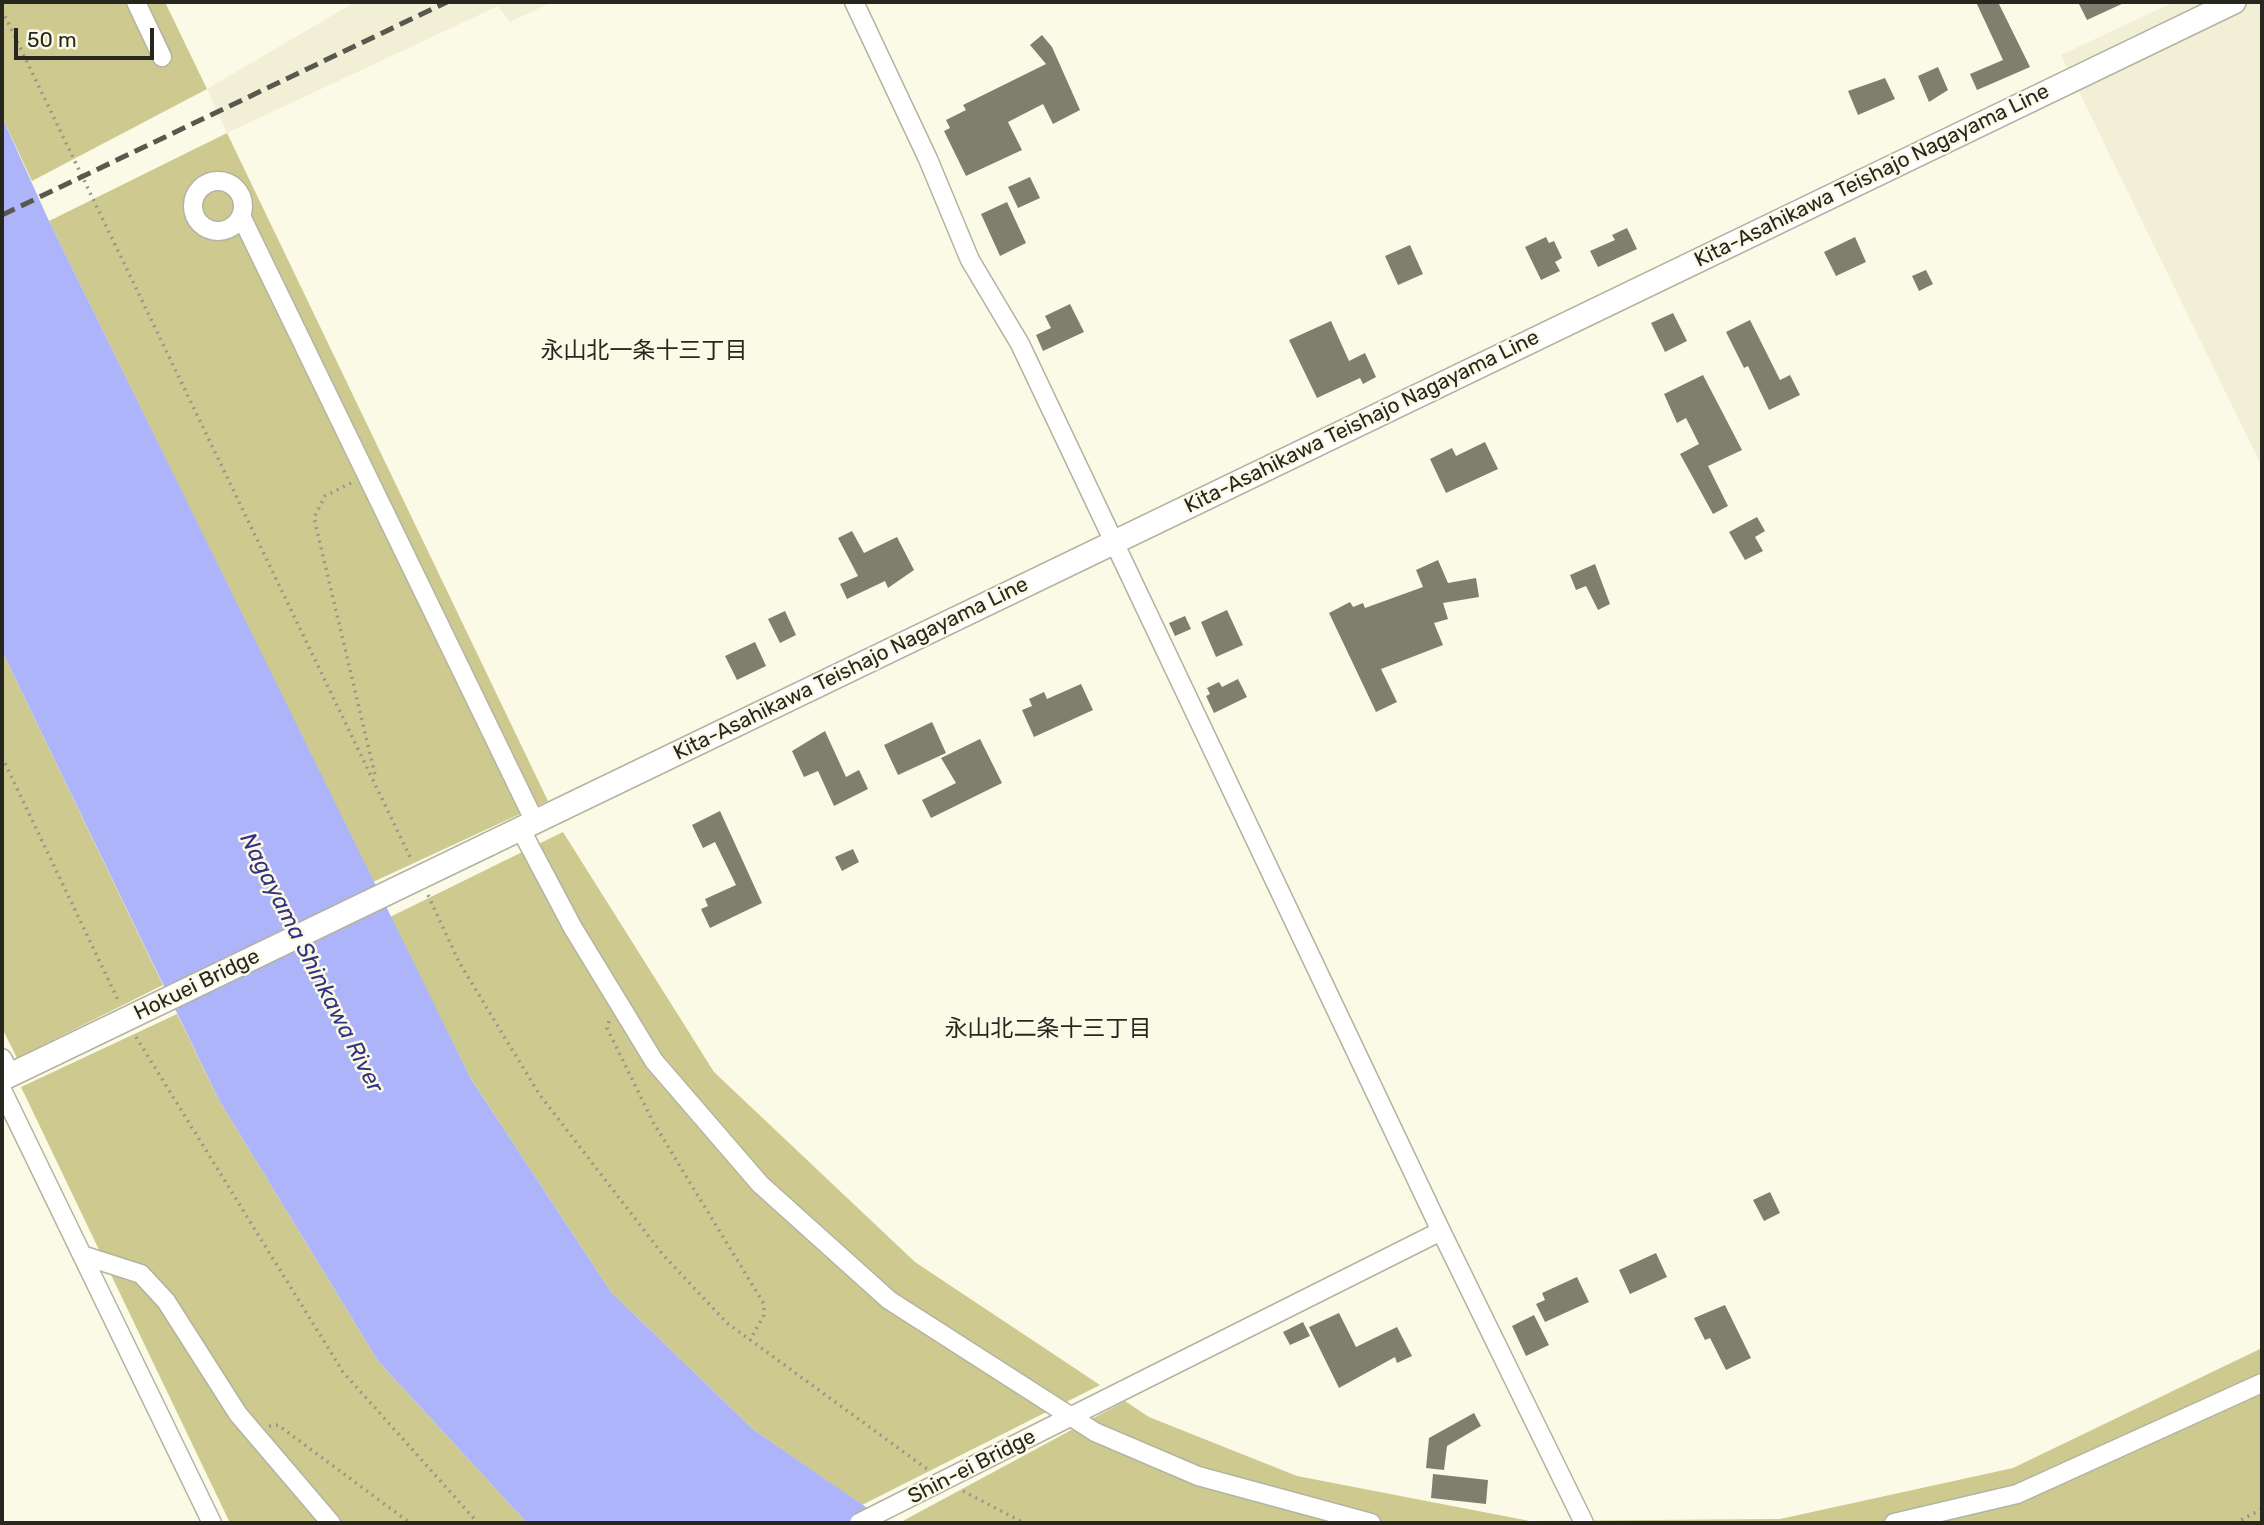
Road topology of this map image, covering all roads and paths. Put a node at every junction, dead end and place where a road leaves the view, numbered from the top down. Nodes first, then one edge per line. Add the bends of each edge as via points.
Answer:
1 (136, 2) edge
2 (854, 2) edge
3 (2234, 2) edge
4 (2, 10) edge
5 (162, 57) dead end
6 (241, 216) dead end
7 (366, 475) junction
8 (1114, 541) junction
9 (2, 757) edge
10 (377, 784) junction
11 (528, 825) junction
12 (489, 844) joint
13 (415, 867) dead end
14 (426, 891) dead end
15 (615, 997) junction
16 (125, 1014) dead end
17 (131, 1026) dead end
18 (4, 1075) edge
19 (1441, 1231) junction
20 (85, 1256) junction
21 (750, 1340) junction
22 (2262, 1383) edge
23 (1069, 1417) junction
24 (250, 1427) junction
25 (938, 1475) dead end
26 (961, 1490) dead end
27 (2262, 1510) edge
28 (212, 1523) edge
29 (331, 1523) edge
30 (410, 1523) edge
31 (478, 1523) edge
32 (859, 1523) edge
33 (1024, 1523) edge
34 (1371, 1523) edge
35 (1584, 1523) edge
36 (1894, 1523) edge
37 (2235, 1523) edge

1 - 5 street
2 - 8 street via 929,159 970,260 1020,344
3 - 8 main road, Kita-Asahikawa Teishajo Nagayama Line
4 - 10 path
6 - 7 street
7 - 10 path via 325,496 314,518
7 - 11 street
8 - 11 main road, Kita-Asahikawa Teishajo Nagayama Line
8 - 19 street
9 - 16 path
10 - 13 path
11 - 12 main road, Kita-Asahikawa Teishajo Nagayama Line
11 - 15 street via 572,928
12 - 18 main road, Hokuei Bridge, bridge
14 - 21 path via 459,962 539,1094 663,1256 727,1323
15 - 21 path via 607,1028 653,1122 764,1304 764,1315
15 - 23 street via 654,1061 760,1184 889,1300
17 - 31 path via 343,1372
18 - 20 street
19 - 23 street, Shin-ei Bridge
19 - 35 street
20 - 24 street via 141,1274 166,1301
20 - 28 street
21 - 25 path via 902,1454
22 - 36 street via 2017,1494
23 - 32 street, Shin-ei Bridge, bridge
23 - 34 street via 1198,1476
24 - 29 street
24 - 30 path via 278,1425
26 - 33 path
27 - 37 path

